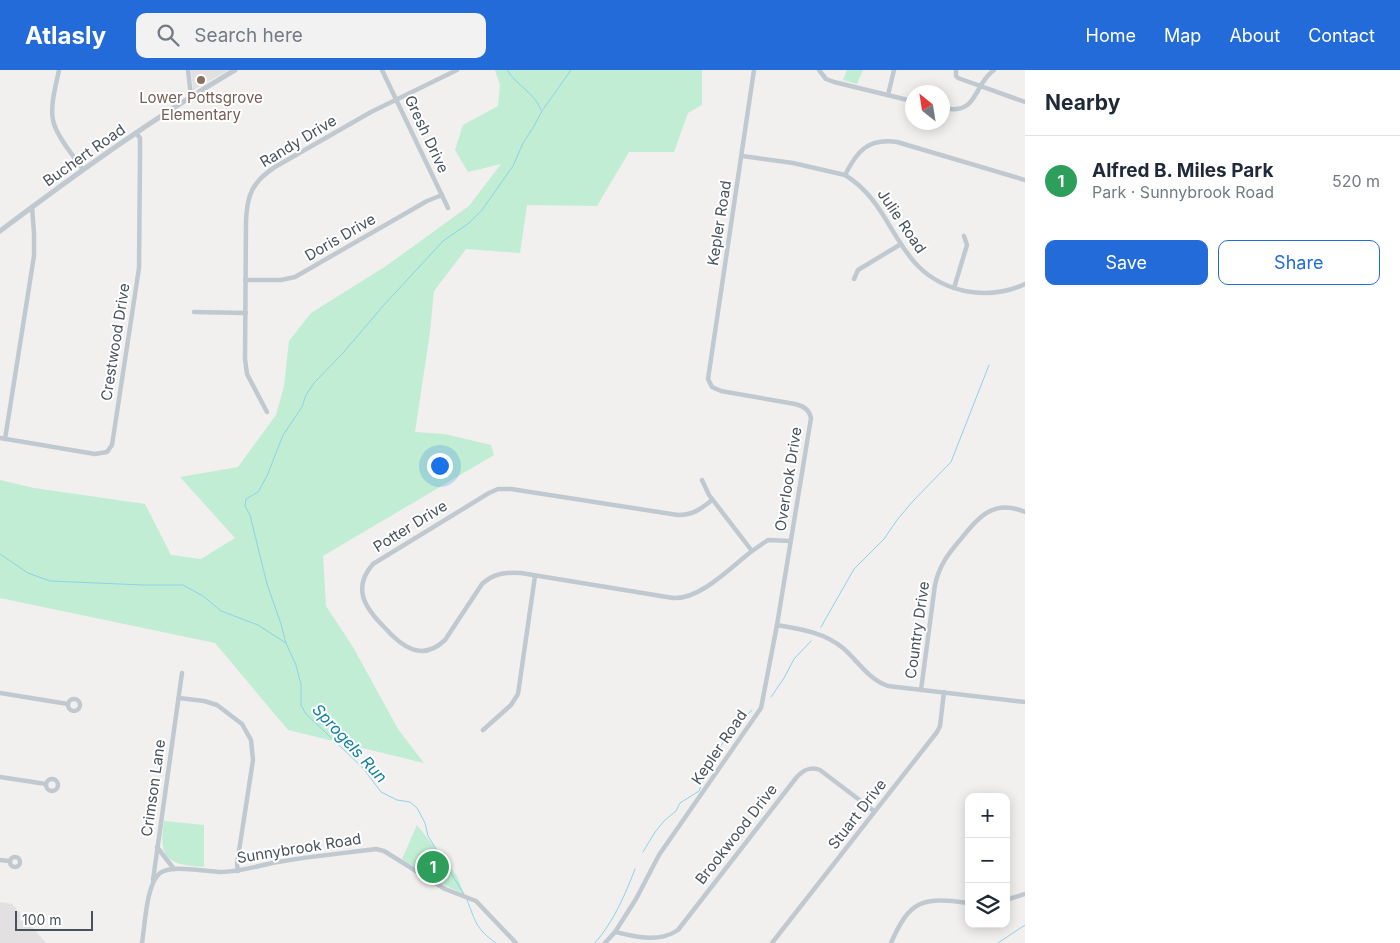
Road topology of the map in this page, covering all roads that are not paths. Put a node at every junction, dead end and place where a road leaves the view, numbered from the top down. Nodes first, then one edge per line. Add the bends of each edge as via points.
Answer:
1 (59, 70) edge
2 (188, 70) edge
3 (235, 70) edge
4 (382, 70) edge
5 (457, 70) edge
6 (754, 70) edge
7 (819, 70) edge
8 (894, 70) edge
9 (956, 70) edge
10 (994, 70) edge
11 (981, 86) junction
12 (888, 95) junction
13 (191, 97) junction
14 (396, 99) junction
15 (905, 99) edge
16 (1025, 102) edge
17 (950, 109) edge
18 (136, 133) junction
19 (742, 156) junction
20 (83, 170) junction
21 (845, 176) junction
22 (1025, 180) edge
23 (442, 195) junction
24 (32, 207) junction
25 (448, 208) dead end
26 (0, 231) edge
27 (964, 236) dead end
28 (901, 244) junction
29 (854, 279) dead end
30 (245, 280) junction
31 (1025, 284) edge
32 (954, 288) junction
33 (194, 312) dead end
34 (246, 313) junction
35 (708, 379) joint
36 (267, 412) dead end
37 (3, 439) edge
38 (702, 480) dead end
39 (712, 500) junction
40 (1025, 512) edge
41 (791, 541) junction
42 (752, 551) junction
43 (535, 576) junction
44 (776, 625) junction
45 (182, 673) dead end
46 (921, 690) junction
47 (944, 692) junction
48 (0, 693) edge
49 (179, 698) junction
50 (1025, 702) edge
51 (68, 704) dead end
52 (483, 730) dead end
53 (0, 777) edge
54 (46, 784) dead end
55 (874, 811) junction
56 (157, 847) junction
57 (0, 860) edge
58 (9, 861) dead end
59 (174, 869) junction
60 (238, 871) junction
61 (153, 882) junction
62 (1025, 894) edge
63 (1010, 899) edge
64 (965, 903) edge
65 (615, 932) junction
66 (142, 943) edge
67 (516, 943) edge
68 (605, 943) edge
69 (772, 943) edge
70 (891, 943) edge

1 - 20 street via 53,121
2 - 13 street
3 - 13 street, Buchert Road
4 - 14 street, Gresh Drive
5 - 14 street, Randy Drive
6 - 19 street, Kepler Road
7 - 12 street via 830,80
8 - 12 street
9 - 11 street via 958,78
10 - 11 street
11 - 16 street
11 - 17 street via 975,98 963,108
12 - 15 street
13 - 18 street, Buchert Road
14 - 23 street, Gresh Drive
14 - 30 street, Randy Drive via 274,167 257,182 247,203
18 - 20 street, Buchert Road
18 - 37 street, Crestwood Drive via 140,138 139,268 112,446 107,452 95,454
19 - 21 street via 794,163
19 - 35 street, Kepler Road
20 - 24 street, Buchert Road
21 - 22 street via 862,149 888,140
21 - 28 street, Julie Road via 866,191
23 - 25 street, Gresh Drive
23 - 30 street, Doris Drive via 292,279
24 - 26 street, Buchert Road
24 - 37 street, Crestwood Drive via 34,256
27 - 32 street via 967,245
28 - 29 street via 858,270
28 - 32 street, Julie Road via 925,273
30 - 34 street, Randy Drive
31 - 32 street, Julie Road via 1007,291 988,293
33 - 34 street
34 - 36 street, Randy Drive via 246,367
35 - 41 street, Overlook Drive via 712,387 721,391 795,404 810,413
38 - 39 street
39 - 42 street
39 - 43 street, Potter Drive via 696,512 678,515 498,489 377,561 363,581 362,592 369,611 397,642 407,648 424,650 436,647 447,638 480,587 491,577 510,572
40 - 46 street, Country Drive via 1007,507 988,512 976,520 944,560 935,584
41 - 42 street, Potter Drive via 771,539
41 - 44 street, Kepler Road
42 - 43 street, Potter Drive via 700,591 685,598
43 - 52 street via 518,694 512,705
44 - 46 street via 807,631 830,640 882,684
44 - 65 street, Kepler Road via 761,708 659,855
45 - 49 street, Crimson Lane
46 - 47 street
47 - 50 street
47 - 55 street, Stuart Drive via 937,732
48 - 51 street
49 - 56 street, Crimson Lane
49 - 60 street via 217,705 242,724 251,740 253,760
53 - 54 street
55 - 65 street, Brookwood Drive via 820,770 805,770 678,930 660,938
55 - 69 street, Stuart Drive
56 - 59 street
56 - 61 street, Crimson Lane
57 - 58 street
59 - 60 street, Sunnybrook Road
59 - 61 street via 160,873
60 - 67 street, Sunnybrook Road via 283,861 378,849 437,884 471,898
61 - 66 street
62 - 63 street
64 - 70 street via 937,900 917,906 904,916
65 - 68 street, Kepler Road

